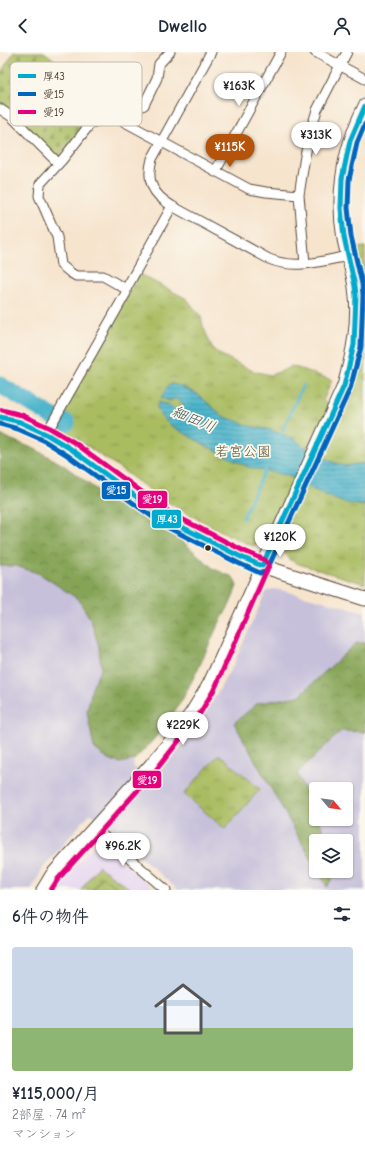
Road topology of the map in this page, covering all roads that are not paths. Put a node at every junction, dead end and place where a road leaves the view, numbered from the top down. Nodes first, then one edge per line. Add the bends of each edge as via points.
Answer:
1 (170, 52) edge
2 (211, 52) edge
3 (281, 52) edge
4 (315, 52) edge
5 (347, 52) edge
6 (340, 66) junction
7 (365, 79) edge
8 (142, 106) edge
9 (365, 106) edge
10 (0, 109) edge
11 (10, 115) edge
12 (22, 126) edge
13 (89, 126) edge
14 (132, 126) edge
15 (161, 142) junction
16 (58, 163) junction
17 (215, 172) junction
18 (299, 195) junction
19 (172, 206) junction
20 (348, 256) junction
21 (305, 264) junction
22 (126, 289) junction
23 (0, 417) edge
24 (46, 434) junction
25 (262, 566) junction
26 (365, 599) edge
27 (94, 828) junction
28 (43, 890) edge
29 (166, 890) edge

1 - 8 street via 159,64 157,78
2 - 15 street
3 - 17 street
4 - 6 street
5 - 6 street
6 - 7 street
6 - 18 street via 317,110 305,156
9 - 20 street via 350,141 342,179 342,214
10 - 11 street
12 - 16 street
13 - 16 street
14 - 15 street
15 - 17 street
15 - 19 street via 150,166 151,185 157,196
16 - 22 street via 40,184 39,196 57,237 61,265 76,276 103,276
17 - 18 street via 249,189
18 - 21 street
19 - 21 street via 269,259 293,265
19 - 22 street
20 - 21 street
20 - 25 street via 355,286 356,308 354,345 348,372 344,386
22 - 24 street
23 - 24 street via 20,422
24 - 25 street via 168,520
25 - 26 street
25 - 27 street via 209,685 193,711 151,766
27 - 28 street via 52,875
27 - 29 street

